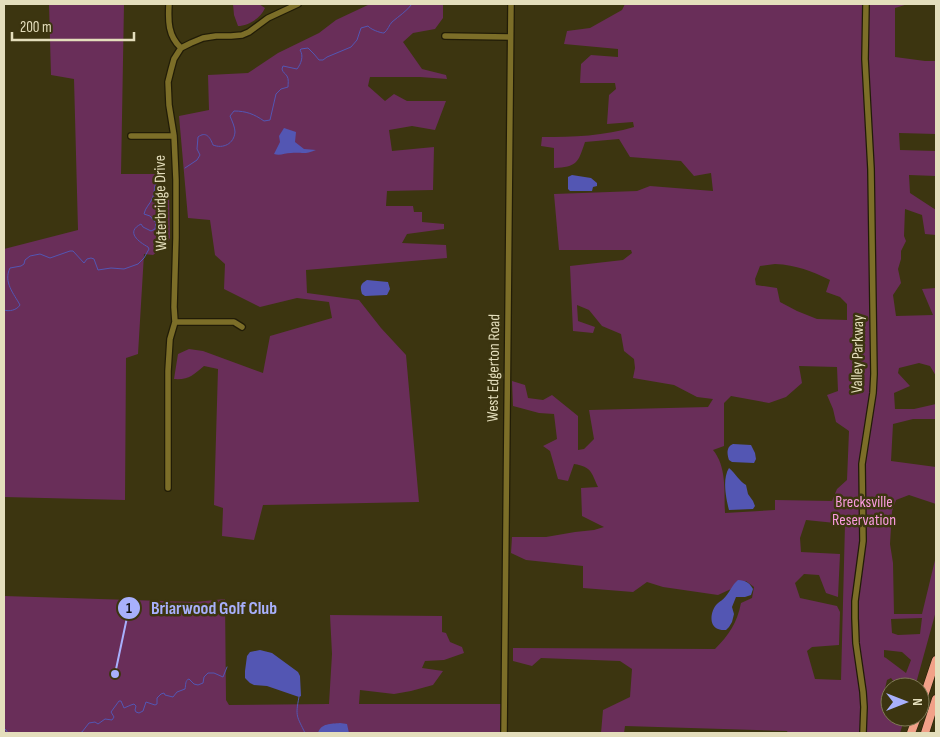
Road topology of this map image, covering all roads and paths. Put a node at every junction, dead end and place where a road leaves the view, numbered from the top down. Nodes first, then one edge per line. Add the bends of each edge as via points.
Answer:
1 (169, 4) edge
2 (298, 4) edge
3 (510, 4) edge
4 (866, 4) edge
5 (446, 36) dead end
6 (510, 37) junction
7 (182, 48) junction
8 (132, 136) dead end
9 (174, 136) junction
10 (175, 322) junction
11 (242, 327) dead end
12 (168, 488) dead end
13 (936, 660) edge
14 (930, 678) edge
15 (936, 699) edge
16 (504, 733) edge
17 (862, 733) edge
18 (925, 733) edge

1 - 7 street via 170,30 174,41
2 - 7 street via 242,35 203,38
3 - 6 street, West Edgerton Road
4 - 17 street, Valley Parkway via 874,374 862,464 863,541 855,618 864,707
5 - 6 street
6 - 16 street, West Edgerton Road
7 - 9 street, Waterbridge Drive via 174,59 168,82
8 - 9 street
9 - 10 street, Waterbridge Drive
10 - 11 street via 234,322
10 - 12 street, Waterbridge Drive via 170,339 168,371
13 - 14 highway
15 - 18 highway

